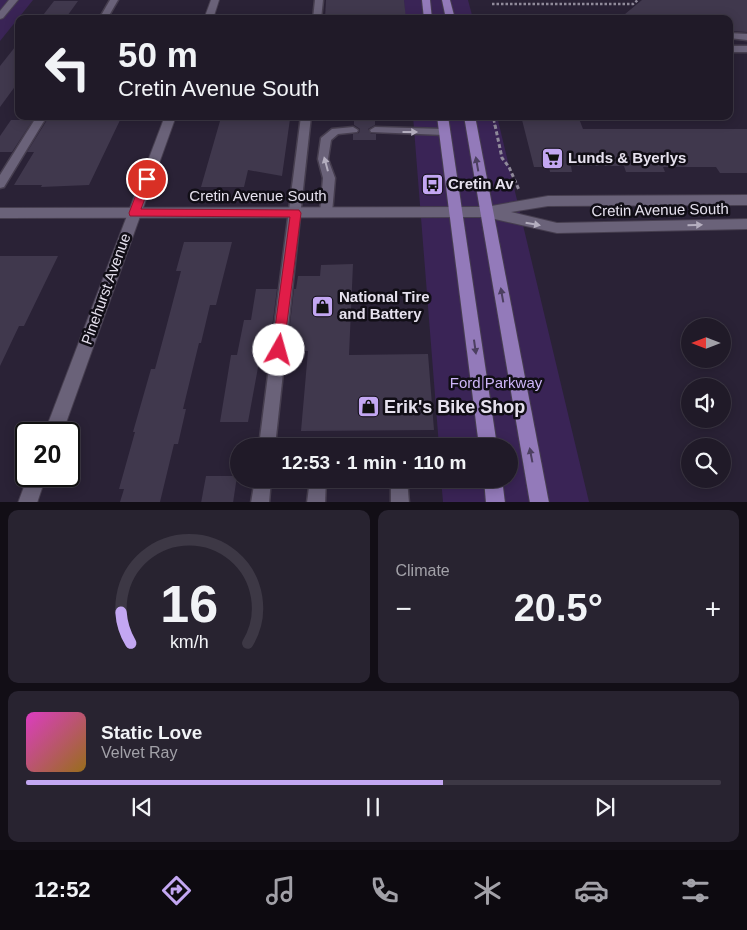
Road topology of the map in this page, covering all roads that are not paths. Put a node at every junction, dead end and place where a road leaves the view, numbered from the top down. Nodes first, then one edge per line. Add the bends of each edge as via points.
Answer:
1 (14, 0) edge
2 (114, 0) edge
3 (215, 0) edge
4 (319, 0) edge
5 (426, 0) edge
6 (446, 0) edge
7 (105, 15) edge
8 (209, 15) edge
9 (317, 15) edge
10 (428, 15) edge
11 (450, 15) edge
12 (0, 16) edge
13 (733, 36) edge
14 (747, 36) edge
15 (733, 49) edge
16 (747, 49) edge
17 (40, 120) edge
18 (169, 120) edge
19 (306, 120) edge
20 (442, 120) edge
21 (470, 120) edge
22 (353, 130) dead end
23 (376, 130) dead end
24 (444, 132) junction
25 (0, 184) edge
26 (747, 200) edge
27 (326, 212) junction
28 (456, 212) junction
29 (486, 212) junction
30 (0, 213) edge
31 (134, 213) junction
32 (296, 213) junction
33 (747, 224) edge
34 (57, 422) edge
35 (268, 438) edge
36 (487, 438) edge
37 (33, 487) edge
38 (262, 488) edge
39 (317, 488) edge
40 (399, 488) edge
41 (494, 488) edge
42 (27, 502) edge
43 (260, 502) edge
44 (316, 502) edge
45 (400, 502) edge
46 (496, 502) edge
47 (540, 502) edge

1 - 12 street
2 - 7 lane
3 - 8 street
4 - 9 lane
5 - 10 main road
6 - 11 main road
13 - 14 lane
15 - 16 lane
17 - 25 lane
18 - 31 street, Pinehurst Avenue
19 - 32 lane
20 - 24 main road
29 -> 21 main road
27 -> 22 lane via 329,178 323,159 326,138 336,131
23 -> 24 lane
24 - 28 main road
26 - 29 street, Cretin Avenue South via 548,201
27 - 28 street, Cretin Avenue South
27 - 32 street, Cretin Avenue South
28 - 29 street, Cretin Avenue South
28 -> 36 main road
29 -> 33 street, Cretin Avenue South via 557,228
47 -> 29 main road
30 - 31 street, Cretin Avenue South
31 - 32 street, Cretin Avenue South
31 - 34 street, Pinehurst Avenue
32 - 35 lane
37 - 42 street
38 - 43 lane
39 - 44 lane
40 - 45 lane
41 - 46 main road

